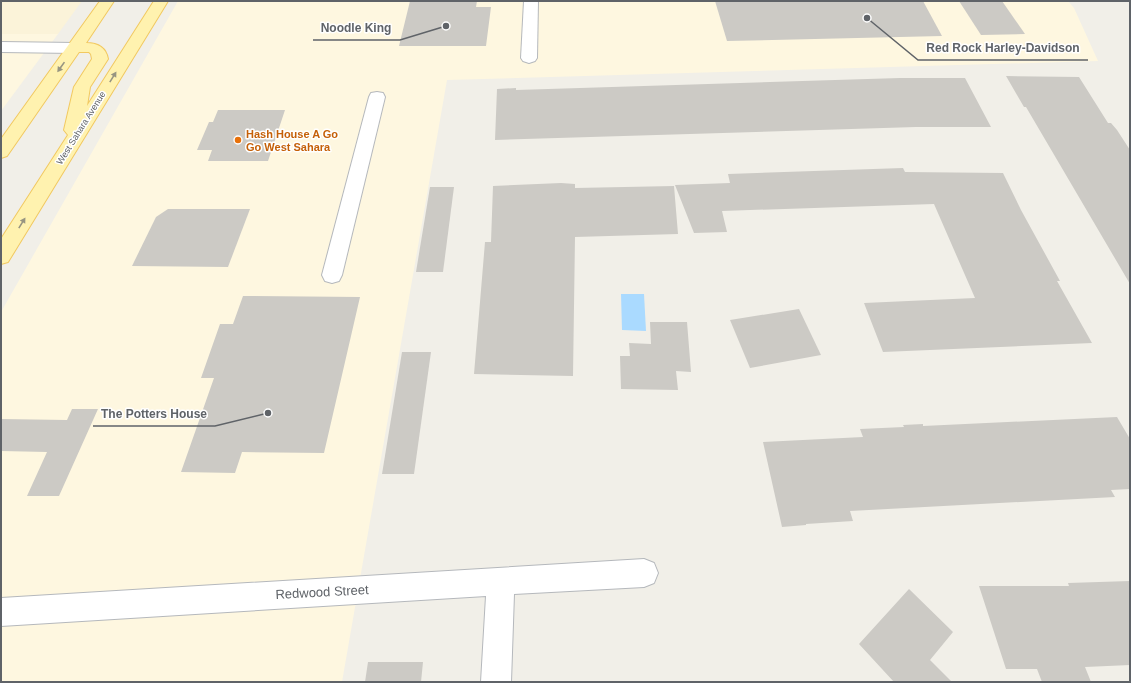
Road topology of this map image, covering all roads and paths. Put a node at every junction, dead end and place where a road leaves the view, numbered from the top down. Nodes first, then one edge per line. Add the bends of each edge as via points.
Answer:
1 (107, 1) edge
2 (161, 1) edge
3 (532, 1) edge
4 (1, 47) edge
5 (75, 48) junction
6 (529, 58) dead end
7 (377, 97) dead end
8 (70, 145) junction
9 (1, 152) edge
10 (1, 256) edge
11 (332, 275) dead end
12 (644, 573) dead end
13 (501, 581) junction
14 (1, 612) edge
15 (496, 682) edge

1 - 5 main road
8 -> 2 main road, West Sahara Avenue
3 - 6 street
4 - 5 street
5 - 8 main road via 90,47 100,54 100,59 82,86
5 -> 9 main road
7 - 11 street
10 -> 8 main road, West Sahara Avenue
12 - 13 street, Redwood Street
13 - 14 street, Redwood Street
13 - 15 street

